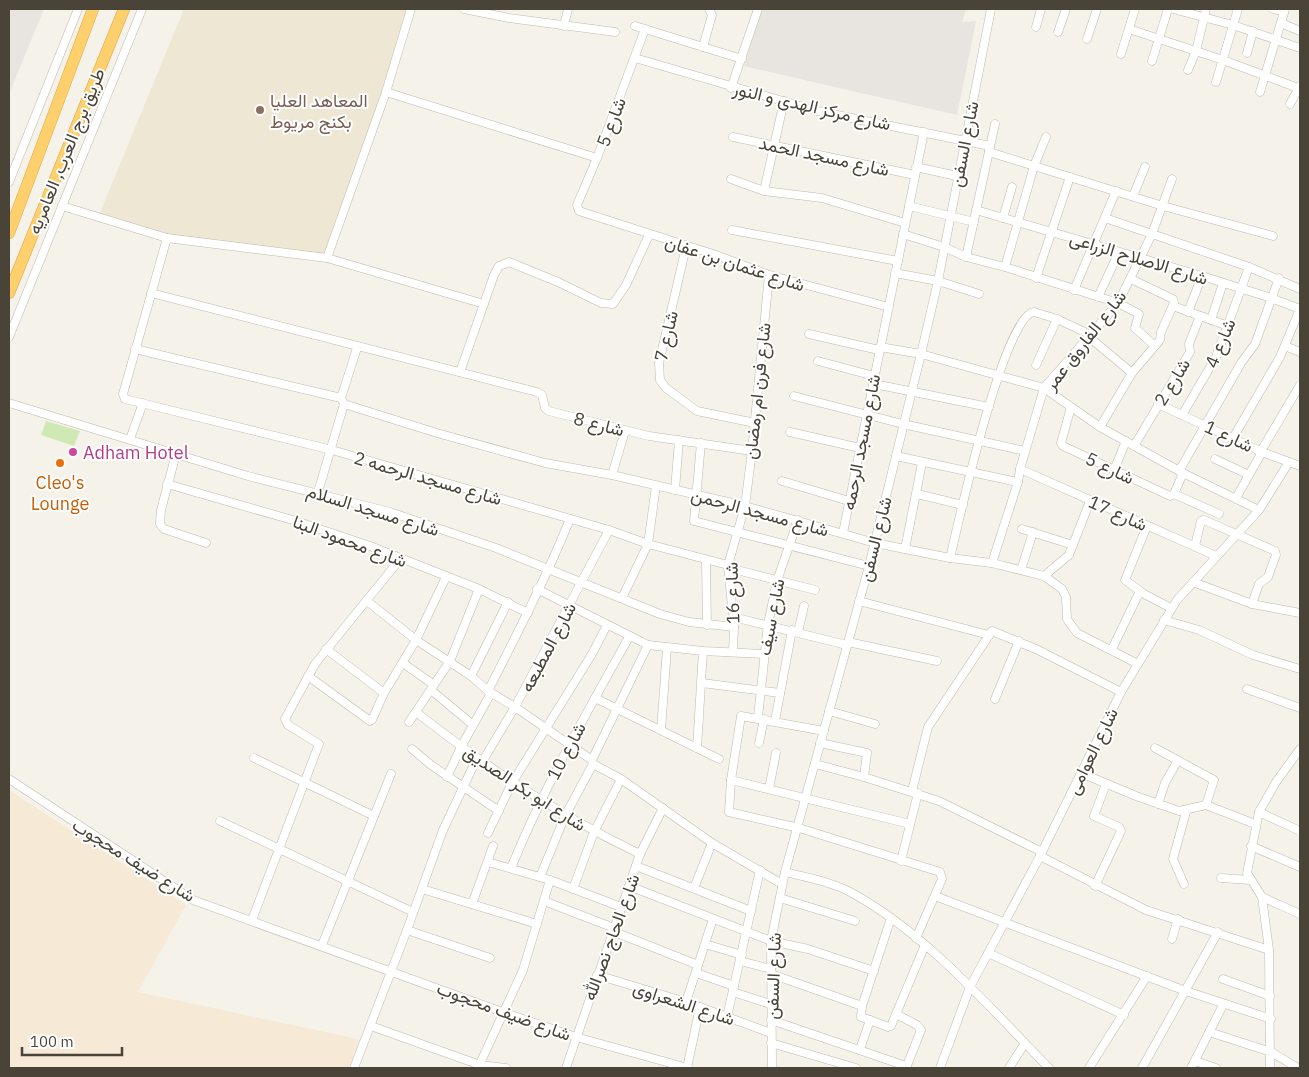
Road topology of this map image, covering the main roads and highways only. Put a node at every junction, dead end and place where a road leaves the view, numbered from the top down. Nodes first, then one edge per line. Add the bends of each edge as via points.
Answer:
1 (93, 9) edge
2 (124, 9) edge
3 (9, 233) edge
4 (9, 293) edge

1 - 3 highway, طريق برج العرب, العامريه
2 - 4 highway, طريق برج العرب, العامريه

